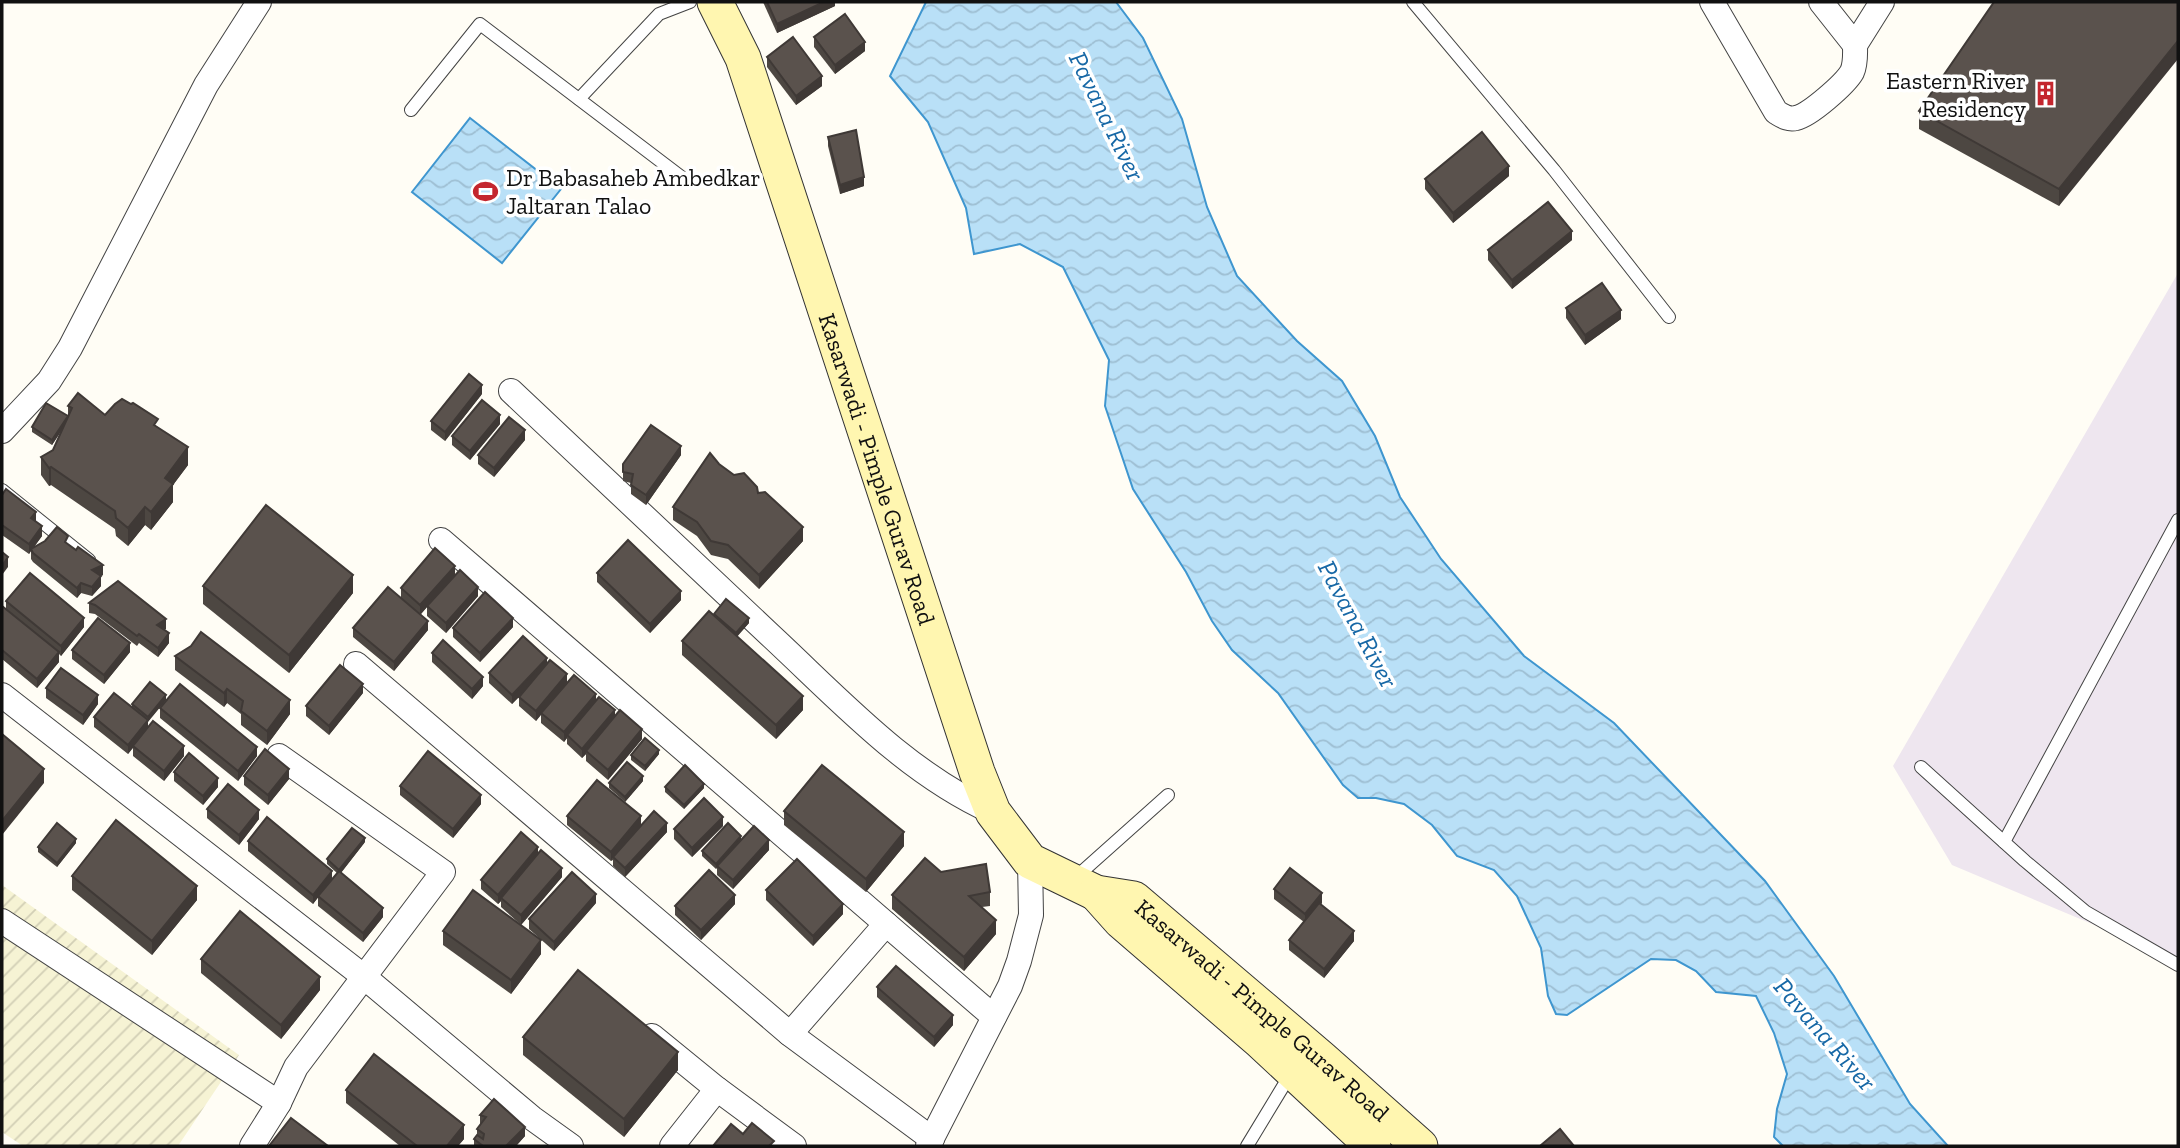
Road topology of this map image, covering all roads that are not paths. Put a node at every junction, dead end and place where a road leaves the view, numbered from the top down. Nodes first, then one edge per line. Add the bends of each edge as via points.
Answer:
1 (259, 2) edge
2 (690, 2) edge
3 (715, 2) edge
4 (1413, 2) edge
5 (1712, 2) edge
6 (1821, 2) edge
7 (1882, 2) edge
8 (1855, 44) junction
9 (579, 99) junction
10 (411, 110) dead end
11 (684, 179) dead end
12 (1669, 317) dead end
13 (511, 391) dead end
14 (2, 431) edge
15 (2, 490) edge
16 (2178, 520) edge
17 (441, 540) dead end
18 (96, 566) edge
19 (356, 664) dead end
20 (2, 695) edge
21 (279, 757) edge
22 (1921, 767) dead end
23 (1168, 795) dead end
24 (993, 812) junction
25 (2004, 842) junction
26 (1030, 861) junction
27 (1084, 887) junction
28 (2, 921) edge
29 (886, 924) junction
30 (2178, 965) edge
31 (363, 976) junction
32 (994, 1017) junction
33 (635, 1022) edge
34 (790, 1034) junction
35 (1292, 1071) junction
36 (717, 1089) junction
37 (279, 1103) junction
38 (930, 1143) edge
39 (252, 1146) edge
40 (571, 1146) edge
41 (672, 1146) edge
42 (794, 1146) edge
43 (1247, 1146) edge
44 (1373, 1146) edge
45 (1420, 1146) edge

1 - 14 street via 206,85 70,348 49,381
2 - 9 lane via 659,14
3 - 24 street, Kasarwadi - Pimple Gurav Road via 743,58
4 - 12 lane
5 - 8 street via 1776,112 1786,118 1798,118 1814,108 1851,75
6 - 8 street
7 - 8 street
9 - 10 lane via 480,24
9 - 11 lane
13 - 24 street via 846,706 936,782
15 - 18 lane
16 - 25 lane
17 - 29 street
19 - 34 street
20 - 31 street
21 - 31 street via 443,872
22 - 25 lane
23 - 27 lane
24 - 26 street, Kasarwadi - Pimple Gurav Road
25 - 30 lane via 2086,912
26 - 27 street, Kasarwadi - Pimple Gurav Road
26 - 32 street via 1031,915 1019,961
27 - 35 street, Kasarwadi - Pimple Gurav Road
27 - 45 street, Kasarwadi - Pimple Gurav Road via 1134,899
28 - 37 street
29 - 32 street
29 - 34 street
31 - 37 street via 296,1067
31 - 40 street
32 - 38 street
33 - 36 street
34 - 38 street
35 - 43 lane
35 - 44 street, Kasarwadi - Pimple Gurav Road
36 - 41 street
36 - 42 street
37 - 39 street

